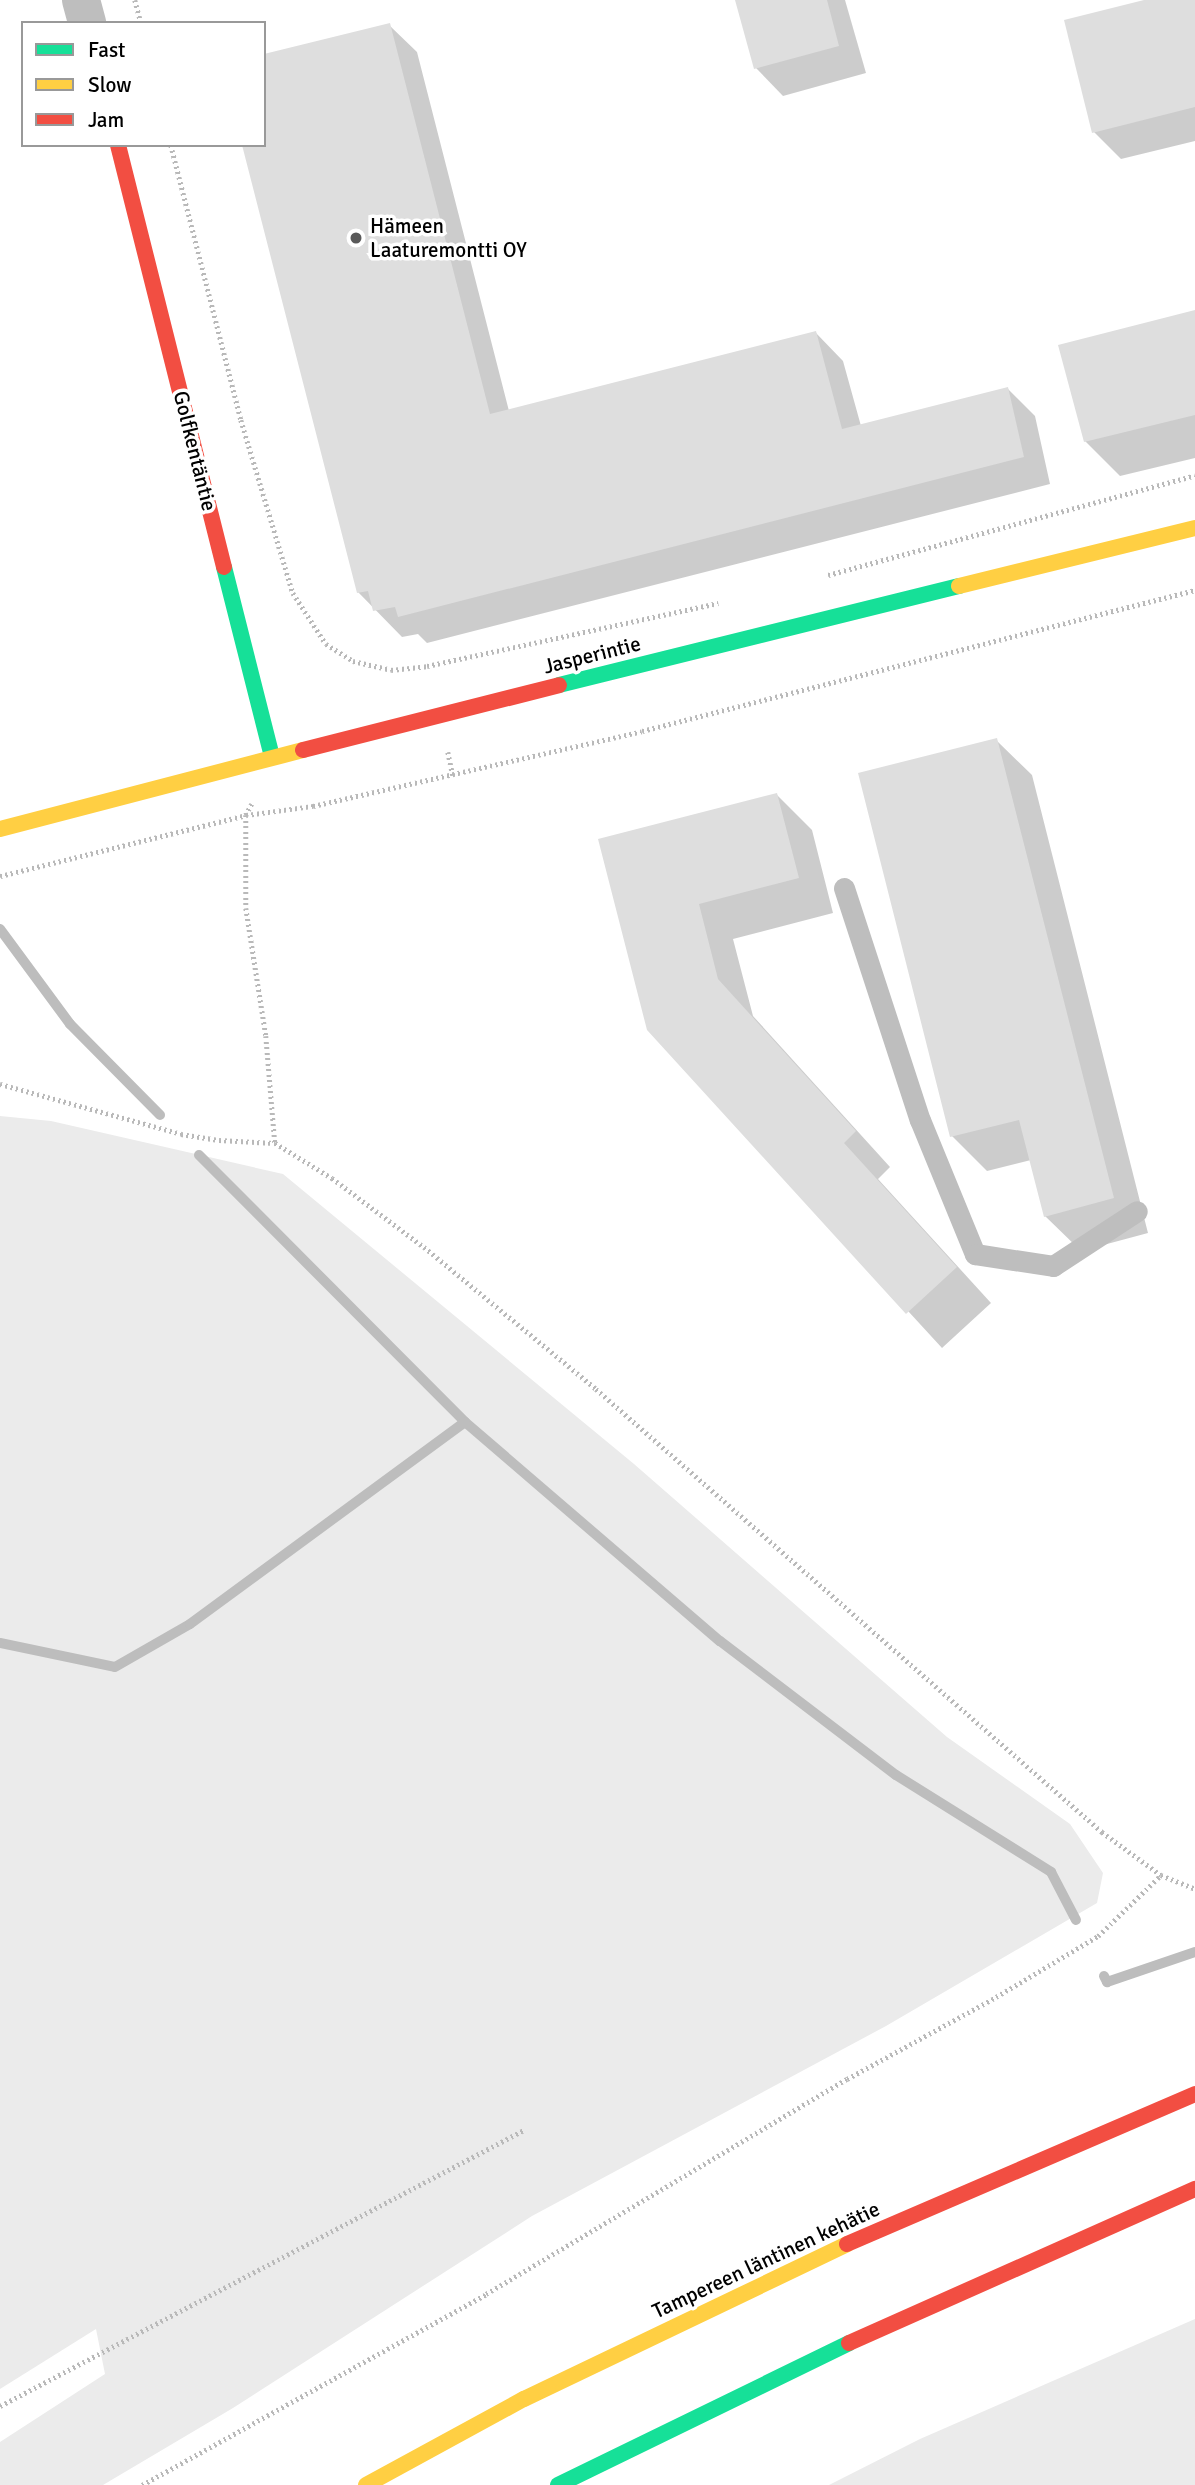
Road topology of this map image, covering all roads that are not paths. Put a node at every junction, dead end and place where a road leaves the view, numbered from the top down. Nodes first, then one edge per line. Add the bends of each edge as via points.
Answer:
1 (81, 0) edge
2 (86, 21) edge
3 (119, 147) edge
4 (1195, 527) edge
5 (272, 757) junction
6 (0, 829) edge
7 (844, 888) dead end
8 (1137, 1211) dead end
9 (1195, 2094) edge
10 (1195, 2189) edge
11 (366, 2485) edge
12 (558, 2485) edge

1 - 2 street
3 - 5 main road, Golfkentäntie
4 - 5 main road, Jasperintie
5 - 6 main road, Jasperintie
7 - 8 lane via 920,1120 975,1254 1053,1266
9 - 11 main road, Tampereen läntinen kehätie via 769,2279 524,2399
10 - 12 main road via 795,2367

